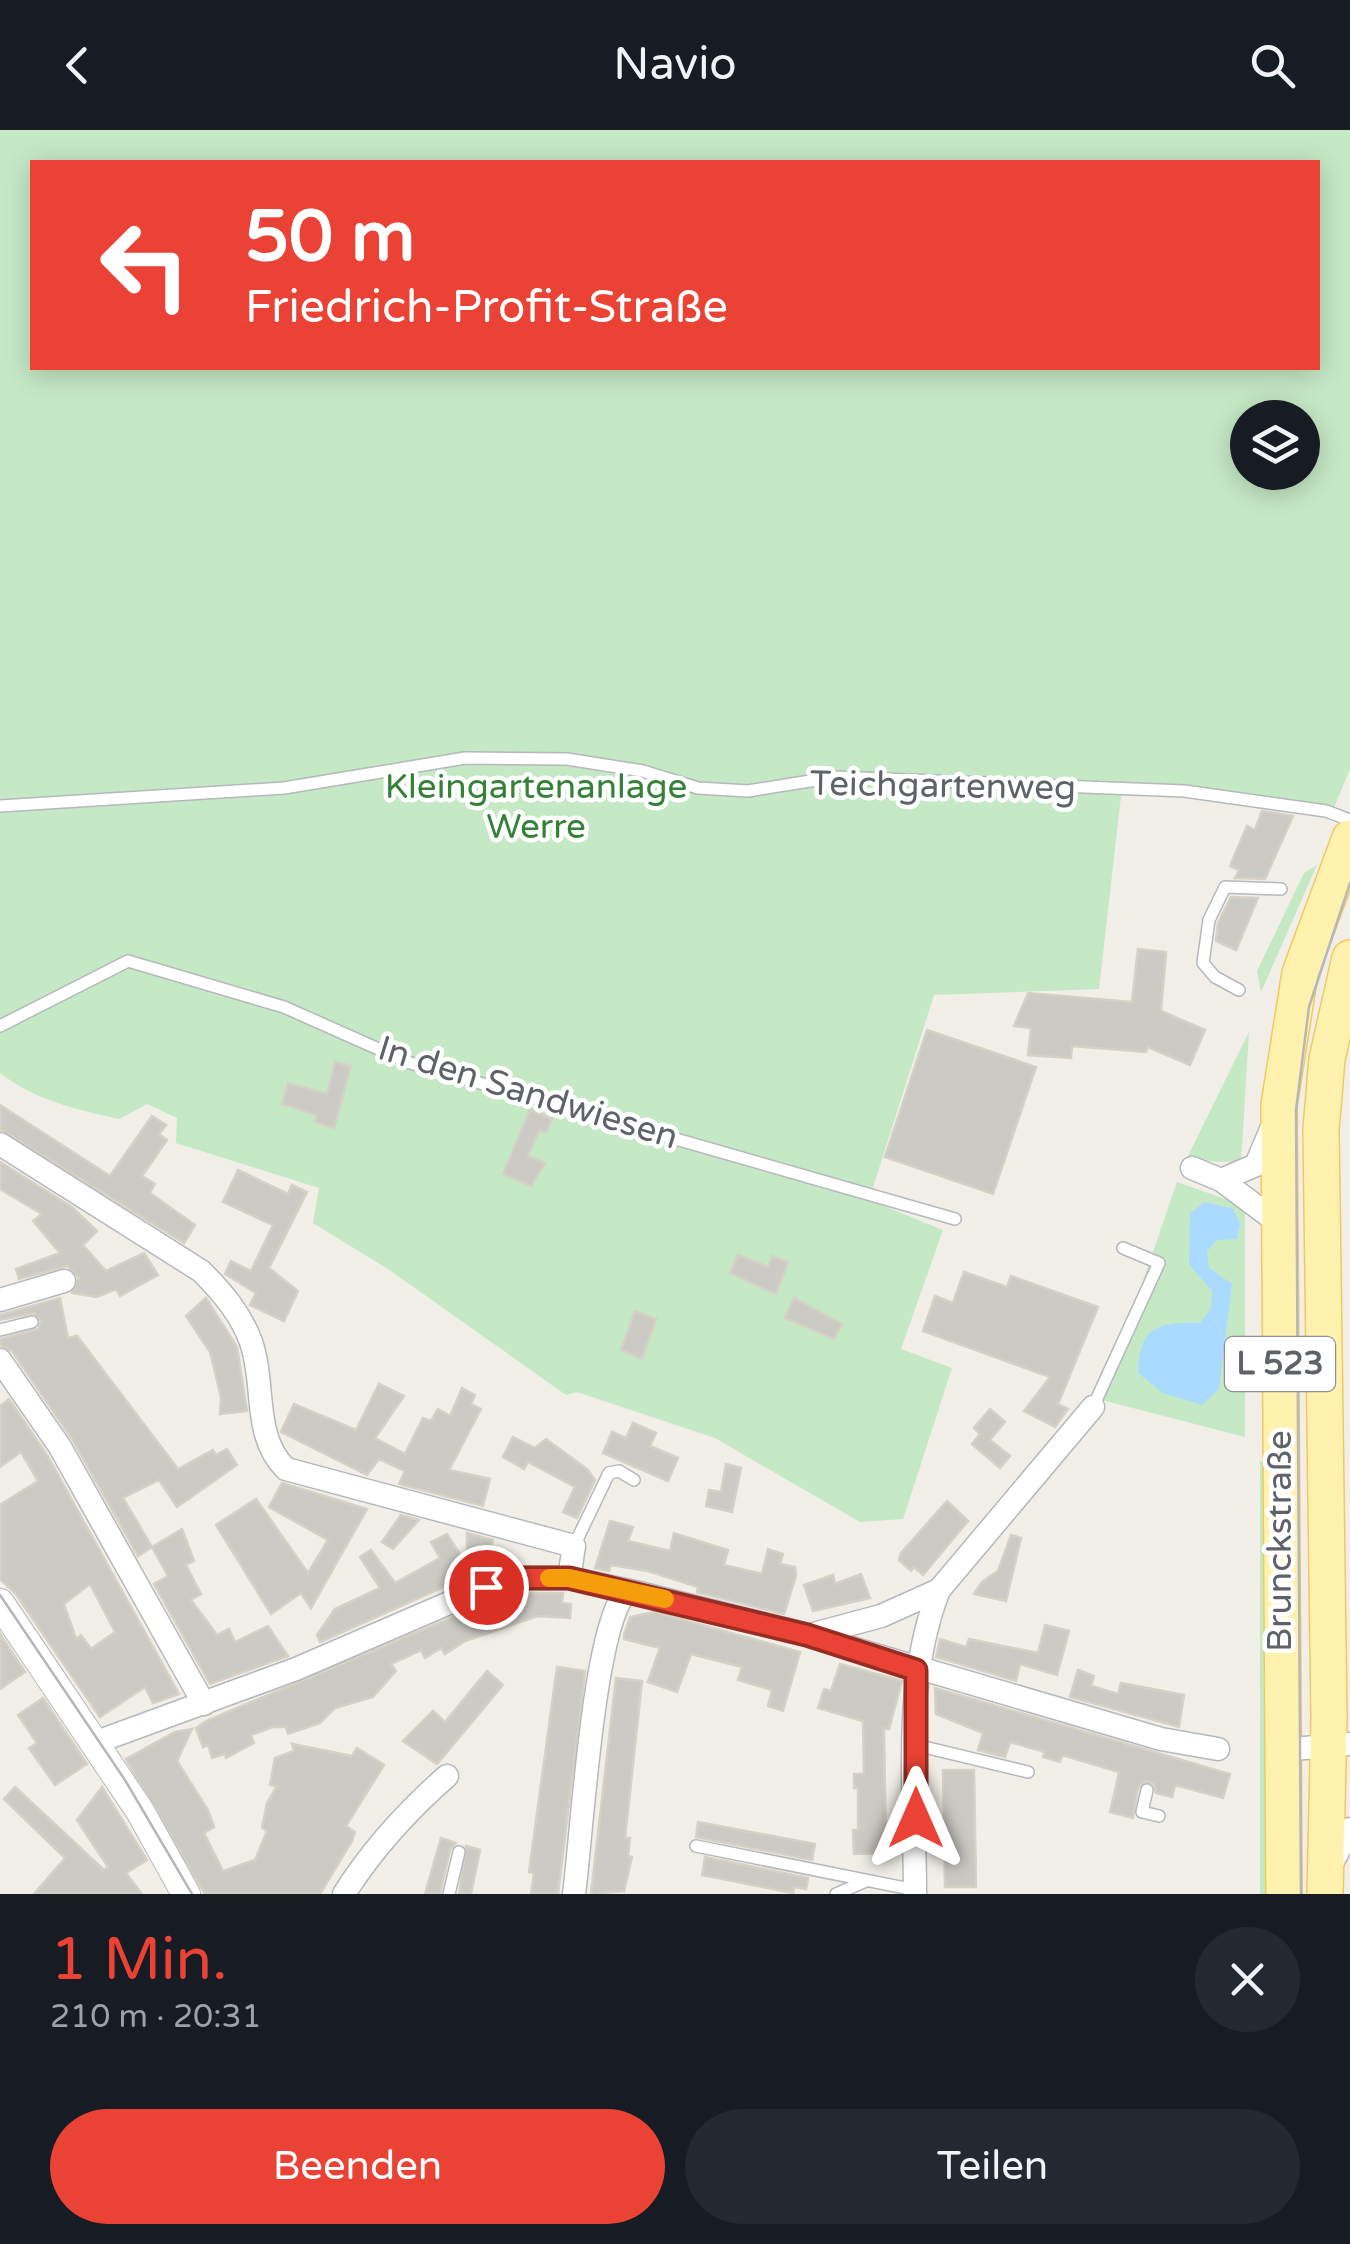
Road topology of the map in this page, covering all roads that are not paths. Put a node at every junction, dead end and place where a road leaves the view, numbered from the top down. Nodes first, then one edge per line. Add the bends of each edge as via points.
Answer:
1 (0, 806) edge
2 (1350, 820) edge
3 (1350, 838) edge
4 (1281, 890) dead end
5 (1350, 958) edge
6 (1240, 990) dead end
7 (0, 1026) edge
8 (1279, 1105) junction
9 (0, 1144) edge
10 (1192, 1168) dead end
11 (1221, 1180) junction
12 (954, 1219) dead end
13 (1280, 1224) junction
14 (1123, 1248) dead end
15 (64, 1281) dead end
16 (0, 1300) edge
17 (32, 1322) dead end
18 (0, 1330) edge
19 (0, 1360) edge
20 (1093, 1407) joint
21 (634, 1480) dead end
22 (574, 1546) junction
23 (569, 1578) junction
24 (939, 1590) junction
25 (624, 1593) junction
26 (0, 1603) edge
27 (807, 1635) junction
28 (1328, 1640) junction
29 (916, 1670) junction
30 (1350, 1674) edge
31 (204, 1704) junction
32 (94, 1743) junction
33 (916, 1745) junction
34 (1340, 1745) edge
35 (1218, 1749) dead end
36 (1282, 1750) junction
37 (1028, 1772) dead end
38 (447, 1776) dead end
39 (1147, 1790) dead end
40 (1159, 1816) dead end
41 (1350, 1829) edge
42 (696, 1846) dead end
43 (459, 1852) dead end
44 (866, 1881) junction
45 (1326, 1884) edge
46 (915, 1892) edge
47 (186, 1894) edge
48 (344, 1894) edge
49 (449, 1894) edge
50 (574, 1894) edge
51 (836, 1894) edge
52 (1284, 1894) edge

1 - 2 lane, Teichgartenweg via 284,788 465,758 567,759 698,788 748,791 835,777 1184,790
3 - 8 main road, Brunckstraße / L 523 via 1300,972
4 - 6 lane via 1224,887 1209,920 1202,963
5 - 28 main road, Brunckstraße / L 523 via 1327,1060 1321,1128
7 - 12 lane, In den Sandwiesen via 128,961 284,1007 410,1063
8 - 11 street via 1256,1164
8 - 13 main road, Brunckstraße / L 523
9 - 22 street via 220,1290 251,1342 264,1437 286,1469
10 - 11 street
11 - 13 street
13 - 36 main road, Brunckstraße / L 523
14 - 20 lane via 1159,1263
15 - 16 street
17 - 18 lane
19 - 31 street via 60,1447
20 - 24 street
21 - 22 lane via 609,1472
22 - 23 street
23 - 25 street
23 - 31 street via 486,1587
24 - 27 street via 882,1616
24 - 29 street
25 - 27 street
25 - 50 street via 603,1648
26 - 32 street
27 - 29 street
28 - 30 street
28 - 34 main road, Brunckstraße / L 523
29 - 33 street
29 - 35 street via 1159,1746
31 - 32 street
32 - 47 street
33 - 37 lane
33 - 46 street
34 - 36 street
34 - 45 main road, Brunckstraße / L 523
36 - 52 main road, Brunckstraße / L 523
38 - 48 street via 406,1812
39 - 40 lane via 1142,1812
41 - 45 street
42 - 44 lane
43 - 49 lane
44 - 46 lane
44 - 51 lane

